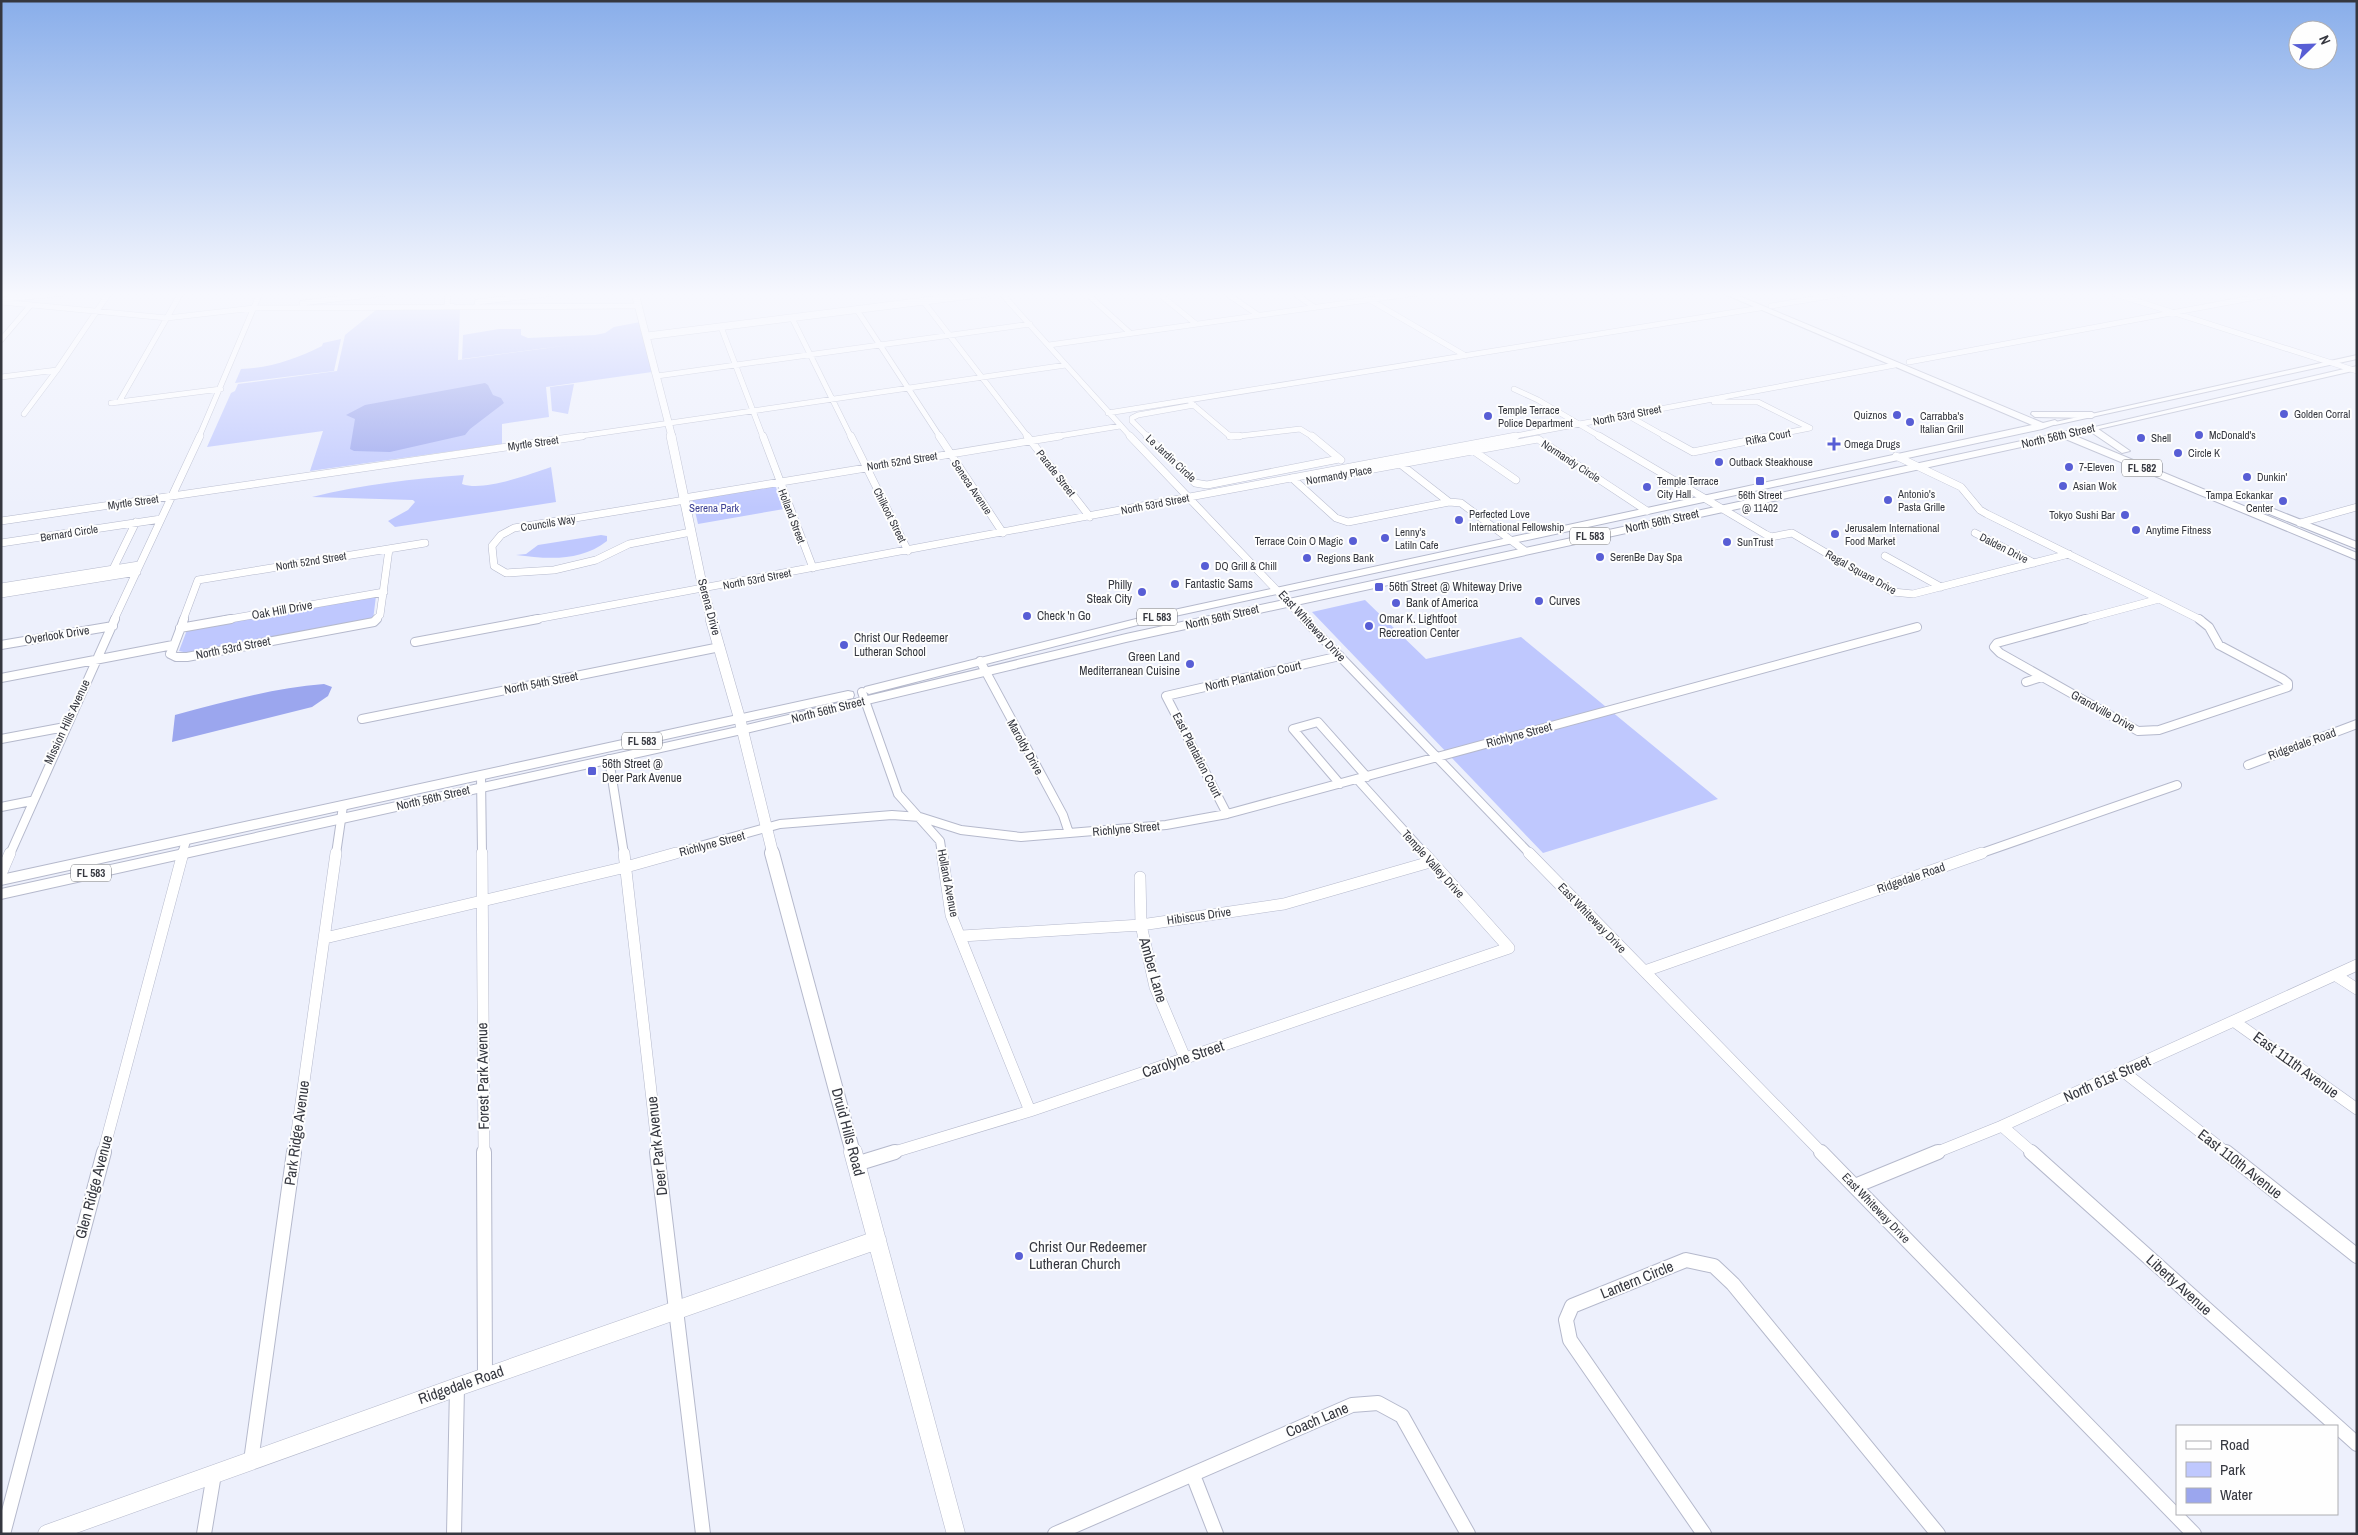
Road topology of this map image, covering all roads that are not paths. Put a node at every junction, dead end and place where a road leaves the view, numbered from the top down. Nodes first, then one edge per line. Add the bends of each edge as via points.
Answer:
1 (61, 365) edge
2 (140, 365) edge
3 (231, 365) edge
4 (654, 365) edge
5 (735, 365) joint
6 (815, 365) edge
7 (893, 365) edge
8 (973, 365) edge
9 (1066, 365) joint
10 (1411, 365) edge
11 (1895, 365) joint
12 (1914, 365) edge
13 (2323, 365) edge
14 (2338, 365) edge
15 (2355, 369) edge
16 (57, 370) junction
17 (657, 376) junction
18 (1, 377) edge
19 (982, 377) junction
20 (908, 388) junction
21 (1514, 388) dead end
22 (221, 389) junction
23 (833, 399) junction
24 (1187, 400) junction
25 (1709, 400) junction
26 (119, 402) junction
27 (111, 403) dead end
28 (1194, 406) junction
29 (1997, 408) junction
30 (753, 411) junction
31 (1108, 412) junction
32 (24, 414) dead end
33 (2035, 414) junction
34 (1627, 415) junction
35 (2092, 415) junction
36 (2056, 423) junction
37 (669, 424) junction
38 (1579, 424) junction
39 (1120, 426) junction
40 (2041, 426) junction
41 (2090, 428) junction
42 (2022, 430) junction
43 (2063, 435) junction
44 (2079, 437) junction
45 (1030, 440) junction
46 (2036, 441) junction
47 (1466, 445) junction
48 (1474, 451) junction
49 (2125, 451) junction
50 (859, 453) joint
51 (950, 454) junction
52 (1896, 456) junction
53 (1339, 459) junction
54 (1393, 459) junction
55 (772, 464) joint
56 (1400, 465) junction
57 (1913, 466) junction
58 (866, 467) junction
59 (1349, 467) junction
60 (1294, 480) junction
61 (1516, 480) dead end
62 (779, 481) junction
63 (171, 496) junction
64 (1189, 498) junction
65 (1704, 498) junction
66 (684, 499) junction
67 (1450, 502) junction
68 (2357, 507) edge
69 (1721, 508) junction
70 (1647, 510) junction
71 (1090, 517) junction
72 (162, 519) junction
73 (1, 521) edge
74 (136, 522) junction
75 (2300, 523) junction
76 (2284, 527) junction
77 (692, 532) junction
78 (1003, 533) junction
79 (1975, 533) dead end
80 (1511, 540) junction
81 (425, 542) dead end
82 (1, 543) edge
83 (1496, 543) junction
84 (2357, 546) edge
85 (389, 548) junction
86 (1524, 550) junction
87 (908, 551) junction
88 (2357, 551) edge
89 (1510, 553) junction
90 (2069, 554) junction
91 (1885, 556) dead end
92 (2357, 557) edge
93 (2034, 563) junction
94 (138, 568) junction
95 (813, 568) junction
96 (113, 569) junction
97 (1373, 570) junction
98 (1358, 573) junction
99 (1386, 581) junction
100 (1370, 584) junction
101 (1, 587) edge
102 (1941, 587) junction
103 (703, 589) junction
104 (1278, 590) junction
105 (384, 592) junction
106 (1, 594) edge
107 (2159, 598) junction
108 (1290, 602) junction
109 (1160, 616) junction
110 (374, 622) joint
111 (113, 626) junction
112 (1917, 627) dead end
113 (180, 628) junction
114 (1171, 628) junction
115 (415, 642) dead end
116 (1, 644) edge
117 (720, 647) junction
118 (172, 648) junction
119 (1340, 656) junction
120 (96, 661) junction
121 (982, 666) junction
122 (2042, 677) junction
123 (1, 678) edge
124 (2026, 682) dead end
125 (1166, 696) joint
126 (864, 697) junction
127 (362, 718) dead end
128 (2357, 724) edge
129 (741, 725) junction
130 (65, 727) junction
131 (1, 739) edge
132 (1435, 757) junction
133 (609, 759) junction
134 (2248, 764) dead end
135 (1363, 778) junction
136 (481, 782) junction
137 (1340, 784) junction
138 (2177, 785) dead end
139 (31, 801) junction
140 (1, 807) edge
141 (342, 812) junction
142 (1227, 814) junction
143 (920, 817) junction
144 (766, 829) junction
145 (1069, 833) junction
146 (184, 847) junction
147 (1430, 862) junction
148 (626, 867) junction
149 (1, 874) edge
150 (1140, 877) dead end
151 (1, 880) edge
152 (1, 894) edge
153 (481, 901) junction
154 (1140, 925) junction
155 (962, 936) junction
156 (326, 938) junction
157 (1509, 948) joint
158 (2357, 965) edge
159 (1644, 971) junction
160 (2335, 975) junction
161 (2357, 989) edge
162 (2235, 1022) junction
163 (1185, 1058) junction
164 (2124, 1072) junction
165 (2357, 1109) edge
166 (1030, 1111) junction
167 (2002, 1126) junction
168 (856, 1164) junction
169 (1855, 1186) junction
170 (877, 1240) junction
171 (2357, 1256) edge
172 (675, 1311) junction
173 (486, 1377) junction
174 (457, 1387) junction
175 (2336, 1425) edge
176 (2338, 1427) edge
177 (2357, 1444) edge
178 (251, 1461) junction
179 (214, 1474) junction
180 (1193, 1475) junction
181 (3, 1534) edge
182 (47, 1534) edge
183 (204, 1534) edge
184 (454, 1534) edge
185 (703, 1534) edge
186 (956, 1534) edge
187 (1054, 1534) edge
188 (1216, 1534) edge
189 (1468, 1534) edge
190 (1704, 1534) edge
191 (1938, 1534) edge
192 (2194, 1534) edge

1 - 16 street
2 - 26 street
3 - 22 street
4 - 17 street, Serena Drive
5 - 17 street
5 - 30 street
6 - 23 street
7 - 20 street, Seneca Avenue
8 - 19 street, Parade Street
9 - 19 street, Myrtle Street
9 - 31 street, East Whiteway Drive
10 - 24 street
11 - 25 street, North 53rd Street
11 - 29 main road, FL 582
12 - 33 main road, FL 582
13 - 35 main road, North 56th Street
14 - 15 street
15 - 41 main road, North 56th Street
16 - 18 street
16 - 32 street
17 - 37 street, Serena Drive
19 - 20 street, Myrtle Street
19 - 45 street, Parade Street
20 - 23 street, Myrtle Street
20 - 51 street, Seneca Avenue
21 - 38 street, Regal Square Drive
22 - 26 street
22 - 63 street
23 - 30 street, Myrtle Street
23 - 50 street
24 - 28 street
24 - 31 street
25 - 34 street, North 53rd Street
25 - 34 street, Rifka Court via 1719,403 1758,402 1810,428 1693,452
26 - 27 street
28 - 53 street via 1231,437 1300,429
28 - 53 street, Le Jardin Circle via 1138,415 1132,421 1195,483 1207,485
29 - 40 main road, FL 582
29 - 42 main road via 2021,425
30 - 37 street, Myrtle Street
30 - 55 street
31 - 39 street, East Whiteway Drive
33 - 35 main road
33 - 36 main road, FL 582
34 - 38 street, North 53rd Street
35 - 36 main road, North 56th Street
36 - 40 main road, North 56th Street / FL 583
36 - 44 main road, FL 582
37 - 63 street, Myrtle Street
37 - 66 street, Serena Drive
38 - 47 street, North 53rd Street
38 - 65 street, Regal Square Drive
39 - 45 street, North 52nd Street
39 - 64 street, East Whiteway Drive
40 - 42 main road, North 56th Street / FL 583
40 - 43 main road, FL 582
41 - 44 main road, North 56th Street
41 - 49 main road
42 - 52 main road, North 56th Street / FL 583
43 - 44 main road, FL 582
43 - 46 main road, North 56th Street / FL 583
44 - 46 main road
44 - 49 main road, FL 582
44 - 76 main road, FL 582
45 - 51 street, North 52nd Street
45 - 71 street, Parade Street
46 - 57 main road, North 56th Street / FL 583
47 - 48 street
47 - 54 street, North 53rd Street
48 - 56 street, Normandy Circle
48 - 61 street
48 - 70 street, Normandy Circle via 1538,439
49 - 75 main road, FL 582
50 - 58 street, Chilkoot Street
51 - 58 street, North 52nd Street
51 - 78 street, Seneca Avenue
52 - 57 street, Grandville Drive
52 - 65 main road, North 56th Street / FL 583
53 - 59 street
54 - 56 street
54 - 59 street, North 53rd Street
55 - 62 street, Holland Street
56 - 60 street, Normandy Place
56 - 67 street
57 - 69 main road, North 56th Street / FL 583
57 - 90 street, Grandville Drive via 1961,488 1986,514
58 - 62 street, North 52nd Street
58 - 87 street, Chilkoot Street
59 - 60 street, North 53rd Street
60 - 64 street, North 53rd Street
60 - 67 street, Normandy Place via 1336,518 1348,522
62 - 66 street, North 52nd Street
62 - 95 street, Holland Street
63 - 72 street, Mission Hills Avenue
63 - 73 street, Myrtle Street
64 - 71 street, North 53rd Street
64 - 104 street, East Whiteway Drive
65 - 69 street, Regal Square Drive
65 - 70 main road, North 56th Street / FL 583
66 - 77 street, Serena Drive
66 - 77 street, Councils Way via 514,528 501,535 492,546 494,566 506,573 554,570 596,560 628,544
67 - 80 street via 1461,503
68 - 75 street
69 - 86 main road, North 56th Street / FL 583
69 - 102 street, Regal Square Drive via 1771,537 1792,533 1893,592 1913,594
70 - 80 main road, North 56th Street / FL 583
71 - 78 street, North 53rd Street
72 - 74 street, Bernard Circle
72 - 94 street, Mission Hills Avenue
74 - 82 street, Bernard Circle
74 - 96 street
75 - 84 main road, FL 582
76 - 88 main road via 2302,530
76 - 92 main road, FL 582
77 - 103 street, Serena Drive
78 - 87 street, North 53rd Street
79 - 93 street, Dalden Drive
80 - 83 main road, North 56th Street / FL 583
80 - 86 street
81 - 85 street, North 52nd Street
83 - 89 main road
83 - 97 main road, North 56th Street / FL 583
85 - 105 street
85 - 113 street, North 52nd Street via 198,580
86 - 89 main road, North 56th Street / FL 583
87 - 95 street, North 53rd Street
89 - 99 main road, North 56th Street / FL 583
90 - 93 street, Regal Square Drive
90 - 107 street, Grandville Drive
91 - 102 street
93 - 102 street, Regal Square Drive
94 - 96 street
94 - 106 street
94 - 111 street, Mission Hills Avenue
95 - 103 street, North 53rd Street
96 - 101 street
97 - 98 main road, North 56th Street / FL 583
97 - 99 main road
98 - 100 main road
98 - 104 main road, North 56th Street / FL 583
99 - 100 main road, North 56th Street / FL 583
100 - 108 main road, North 56th Street / FL 583
103 - 115 street, North 53rd Street
103 - 117 street, Serena Drive
104 - 108 street, East Whiteway Drive
104 - 109 main road, North 56th Street / FL 583
105 - 110 street via 380,615
105 - 113 street, Oak Hill Drive
107 - 122 street, Grandville Drive via 1997,643 1994,647
107 - 122 street, Grandville Drive via 2199,619 2209,626 2219,645 2284,679 2288,687 2148,732 2129,727
108 - 114 main road, North 56th Street / FL 583
108 - 119 street, East Whiteway Drive
109 - 114 main road
109 - 121 main road, North 56th Street / FL 583
110 - 118 street, North 53rd Street via 187,656 170,654
111 - 116 street, Overlook Drive
111 - 120 street, Mission Hills Avenue
112 - 132 street, Richlyne Street
113 - 118 street
114 - 121 main road, North 56th Street / FL 583
117 - 127 street, North 54th Street
117 - 129 street, Serena Drive
118 - 120 street, North 53rd Street via 113,662
119 - 125 street, North Plantation Court
119 - 132 street, East Whiteway Drive
120 - 123 street, North 53rd Street
120 - 130 street, Mission Hills Avenue
121 - 126 main road, North 56th Street / FL 583
121 - 145 street, Maroldy Drive via 1063,815
122 - 124 street
125 - 142 street, East Plantation Court
126 - 129 main road, North 56th Street / FL 583
126 - 143 street, Holland Avenue via 898,794
128 - 134 street, Ridgedale Road
129 - 133 main road, North 56th Street / FL 583
129 - 136 main road, North 56th Street / FL 583
129 - 144 street, Druid Hills Road
130 - 131 street
130 - 139 street, Mission Hills Avenue
132 - 135 street, Richlyne Street
132 - 159 street, East Whiteway Drive
133 - 136 main road, North 56th Street / FL 583
133 - 148 street, Deer Park Avenue
135 - 137 street, Richlyne Street
135 - 137 street, Temple Valley Drive via 1318,722 1292,729
135 - 147 street, Temple Valley Drive
136 - 141 main road, North 56th Street / FL 583
136 - 153 street, Forest Park Avenue
137 - 142 street, Richlyne Street
138 - 159 street, Ridgedale Road
139 - 140 street
139 - 149 street, Mission Hills Avenue
141 - 146 main road, North 56th Street / FL 583
141 - 156 street, Park Ridge Avenue
142 - 145 street, Richlyne Street via 1166,825
143 - 144 street, Richlyne Street via 892,815 780,824
143 - 145 street, Richlyne Street via 961,830 1021,837
143 - 155 street, Holland Avenue via 940,841 952,915
144 - 148 street, Richlyne Street
144 - 168 street, Druid Hills Road
146 - 151 main road, North 56th Street / FL 583
146 - 152 main road, North 56th Street / FL 583
146 - 181 street, Glen Ridge Avenue
147 - 154 street, Hibiscus Drive via 1284,904
147 - 157 street, Temple Valley Drive
148 - 153 street, Richlyne Street
148 - 172 street, Deer Park Avenue
150 - 154 street, Amber Lane
153 - 156 street, Richlyne Street
153 - 173 street, Forest Park Avenue
154 - 155 street, Hibiscus Drive
154 - 163 street, Amber Lane via 1155,987
155 - 166 street, Holland Avenue
156 - 178 street, Park Ridge Avenue
157 - 163 street, Carolyne Street
158 - 160 street, North 61st Street
159 - 169 street, East Whiteway Drive
160 - 161 street
160 - 162 street, North 61st Street
162 - 164 street, North 61st Street
162 - 165 street, East 111th Avenue
163 - 166 street, Carolyne Street
164 - 167 street, North 61st Street
164 - 171 street, East 110th Avenue
166 - 168 street, Carolyne Street
167 - 169 street, North 61st Street
167 - 175 street, Liberty Avenue
168 - 170 street, Druid Hills Road
169 - 192 street, East Whiteway Drive
170 - 172 street, Ridgedale Road
170 - 186 street, Druid Hills Road
172 - 173 street, Ridgedale Road
172 - 185 street, Deer Park Avenue
173 - 174 street, Ridgedale Road
174 - 178 street, Ridgedale Road
174 - 184 street
176 - 177 street, Liberty Avenue
178 - 179 street, Ridgedale Road
179 - 182 street, Ridgedale Road
179 - 183 street
180 - 187 street, Coach Lane
180 - 188 street
180 - 189 street, Coach Lane via 1352,1405 1378,1403 1402,1416
190 - 191 street, Lantern Circle via 1570,1340 1566,1320 1572,1306 1686,1260 1714,1266 1733,1284

